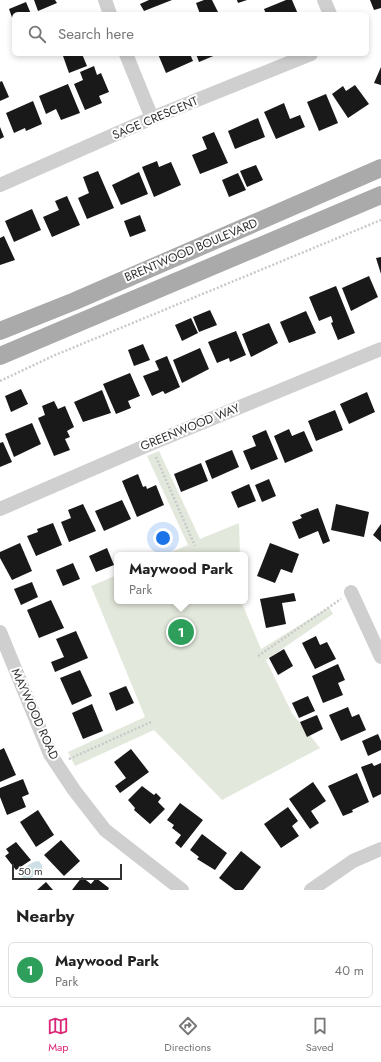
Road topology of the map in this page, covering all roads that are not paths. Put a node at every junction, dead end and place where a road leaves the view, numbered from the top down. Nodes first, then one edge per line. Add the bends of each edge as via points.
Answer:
1 (104, 0) edge
2 (324, 0) edge
3 (109, 12) edge
4 (329, 12) edge
5 (127, 56) edge
6 (306, 56) edge
7 (152, 118) junction
8 (381, 168) edge
9 (0, 185) edge
10 (381, 195) edge
11 (0, 331) edge
12 (381, 349) edge
13 (0, 356) edge
14 (0, 509) edge
15 (351, 592) road end
16 (0, 632) edge
17 (381, 657) edge
18 (381, 849) edge
19 (182, 890) edge
20 (311, 890) edge

1 - 3 street
2 - 4 street
5 - 7 street
6 - 7 street, SAGE CRESCENT
7 - 9 street, SAGE CRESCENT
8 - 11 main road, BRENTWOOD BOULEVARD
10 - 13 main road, BRENTWOOD BOULEVARD
12 - 14 street, GREENWOOD WAY
15 - 17 street
16 - 19 street, MAYWOOD ROAD via 50,754 74,790 105,830
18 - 20 street via 353,860

